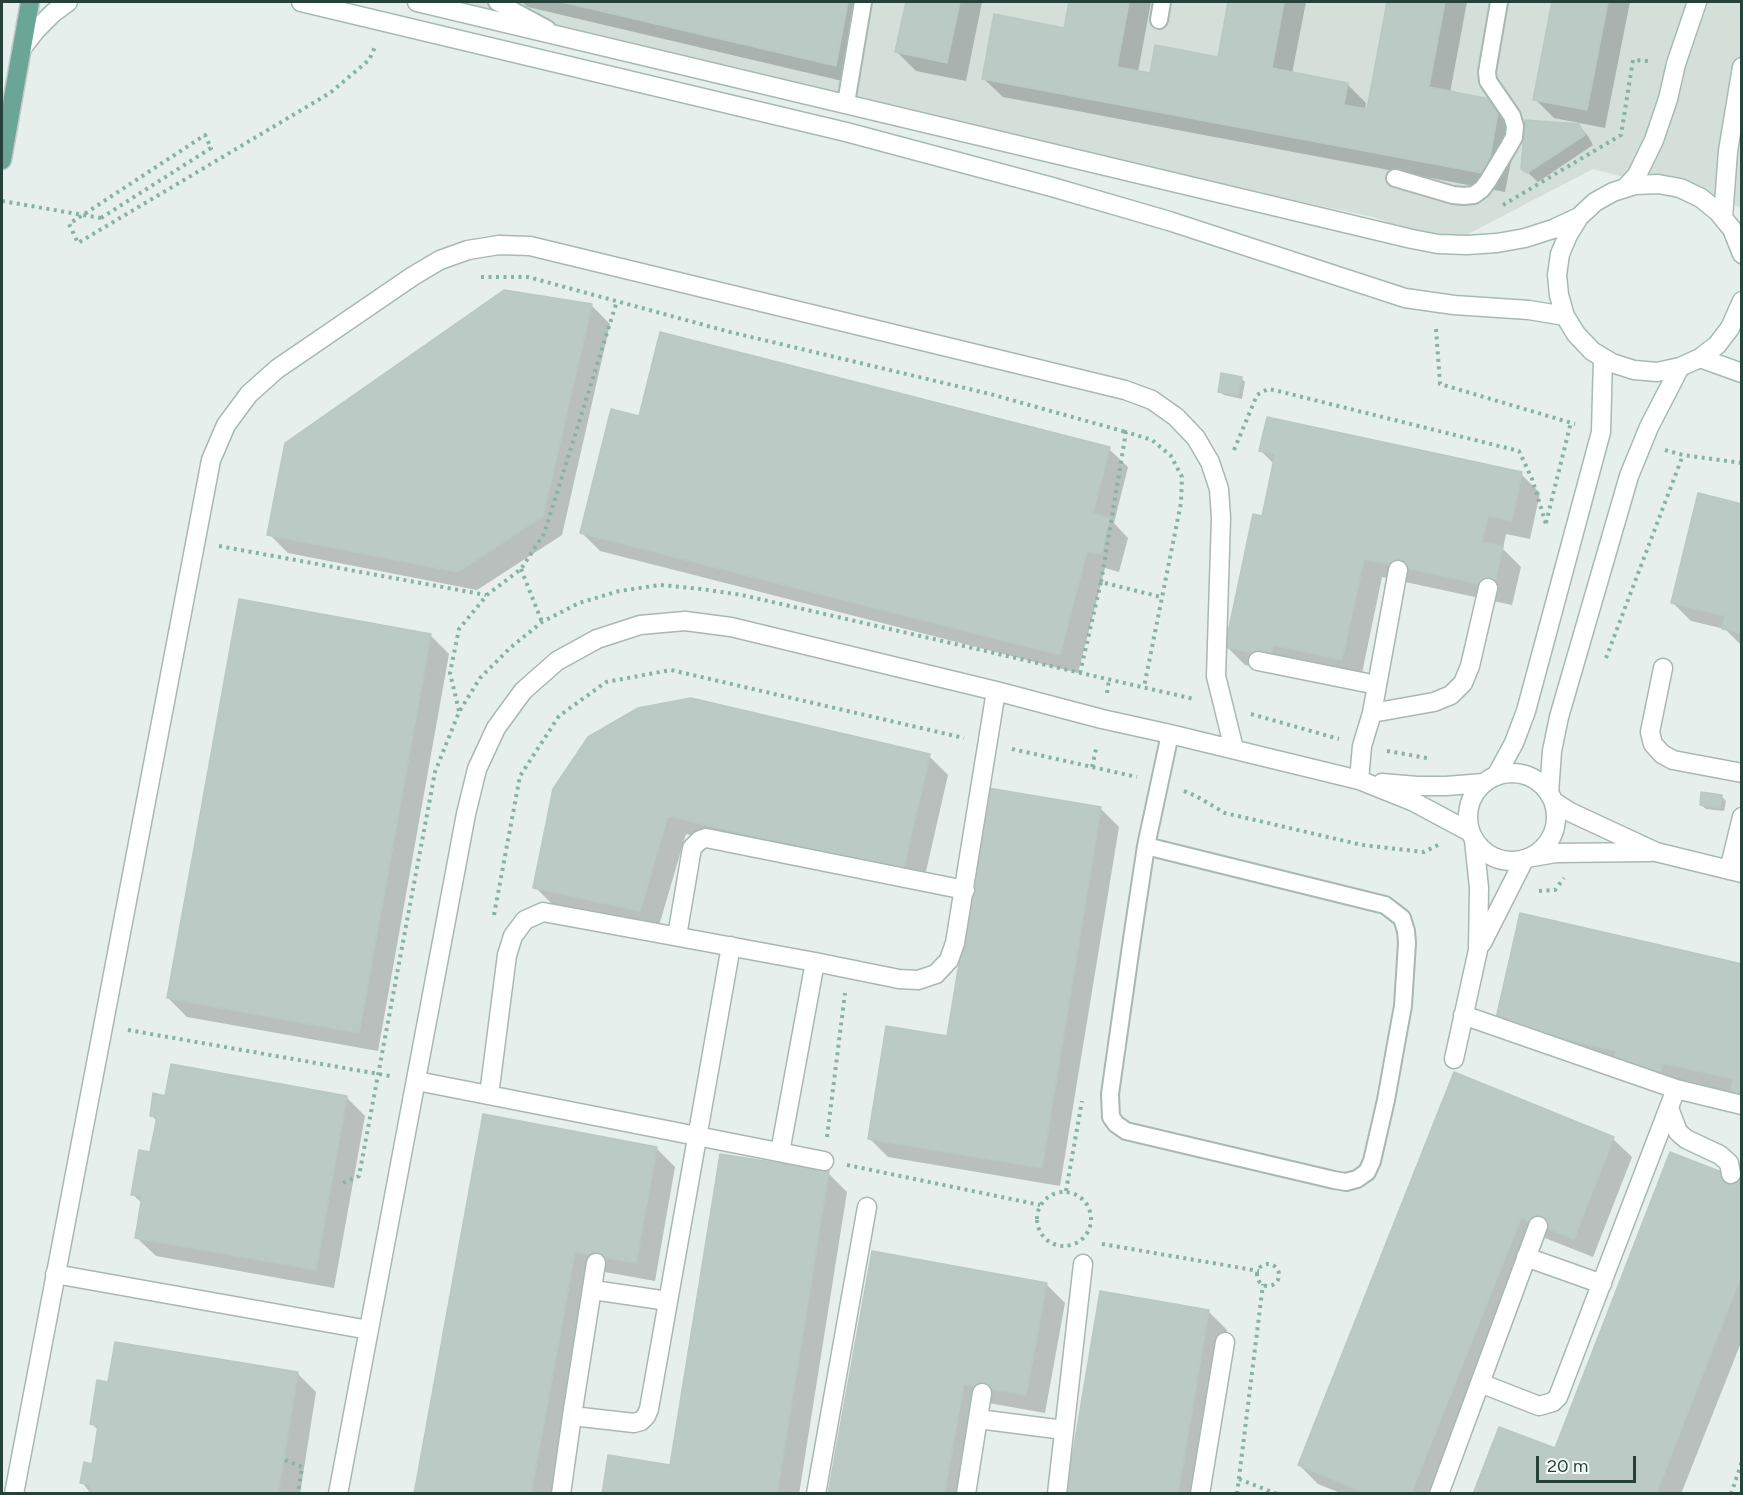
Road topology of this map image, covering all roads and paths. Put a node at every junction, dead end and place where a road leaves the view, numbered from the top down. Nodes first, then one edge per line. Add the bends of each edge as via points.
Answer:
1 (30, 2) edge
2 (68, 2) edge
3 (301, 2) edge
4 (417, 2) edge
5 (497, 2) edge
6 (863, 2) edge
7 (1162, 2) edge
8 (1499, 2) edge
9 (1696, 2) edge
10 (1159, 20) dead end
11 (385, 22) junction
12 (552, 33) junction
13 (22, 48) junction
14 (1676, 64) junction
15 (1742, 67) edge
16 (846, 103) junction
17 (2, 160) edge
18 (1395, 178) dead end
19 (1625, 188) junction
20 (2, 201) edge
21 (1499, 207) dead end
22 (1579, 217) junction
23 (1723, 218) junction
24 (1741, 250) edge
25 (627, 269) junction
26 (471, 277) dead end
27 (617, 301) junction
28 (1742, 301) edge
29 (1435, 303) junction
30 (1565, 316) junction
31 (1604, 358) junction
32 (1700, 358) junction
33 (1680, 367) junction
34 (1742, 373) edge
35 (1126, 432) junction
36 (1601, 432) junction
37 (1641, 443) junction
38 (1683, 456) junction
39 (1742, 463) edge
40 (1219, 489) junction
41 (1546, 524) dead end
42 (194, 541) junction
43 (521, 569) junction
44 (1398, 570) dead end
45 (1101, 582) junction
46 (1488, 588) dead end
47 (487, 595) junction
48 (1161, 597) junction
49 (542, 622) junction
50 (1258, 660) dead end
51 (1603, 667) dead end
52 (1664, 668) dead end
53 (1080, 673) junction
54 (1377, 685) junction
55 (1144, 687) junction
56 (996, 691) junction
57 (1222, 706) junction
58 (459, 712) junction
59 (1372, 713) junction
60 (1170, 734) junction
61 (988, 743) junction
62 (1362, 746) junction
63 (1234, 749) junction
64 (1430, 758) dead end
65 (1742, 773) edge
66 (1490, 779) junction
67 (1359, 780) junction
68 (1160, 783) junction
69 (1551, 797) junction
70 (1742, 817) edge
71 (1472, 836) junction
72 (1438, 844) dead end
73 (1146, 846) junction
74 (1656, 852) junction
75 (1528, 858) junction
76 (1735, 872) edge
77 (964, 890) junction
78 (494, 915) dead end
79 (677, 936) junction
80 (731, 946) junction
81 (1479, 950) junction
82 (815, 962) junction
83 (848, 968) junction
84 (1463, 1015) junction
85 (103, 1025) junction
86 (1454, 1059) dead end
87 (377, 1074) junction
88 (417, 1081) junction
89 (1676, 1089) junction
90 (489, 1095) junction
91 (1742, 1105) edge
92 (1669, 1108) junction
93 (697, 1136) junction
94 (780, 1152) junction
95 (825, 1161) junction
96 (1731, 1174) dead end
97 (343, 1183) dead end
98 (1040, 1204) junction
99 (867, 1207) dead end
100 (1538, 1226) dead end
101 (1080, 1240) junction
102 (1088, 1242) dead end
103 (1099, 1244) dead end
104 (1526, 1257) junction
105 (596, 1263) dead end
106 (1083, 1264) dead end
107 (1258, 1271) junction
108 (55, 1274) junction
109 (1263, 1284) junction
110 (1602, 1284) junction
111 (593, 1290) junction
112 (668, 1301) junction
113 (369, 1330) junction
114 (1225, 1342) dead end
115 (1480, 1383) junction
116 (982, 1393) dead end
117 (572, 1416) junction
118 (978, 1419) junction
119 (1064, 1430) junction
120 (285, 1460) dead end
121 (1742, 1461) edge
122 (1239, 1479) junction
123 (14, 1494) edge
124 (298, 1494) edge
125 (338, 1494) edge
126 (561, 1494) edge
127 (816, 1494) edge
128 (966, 1494) edge
129 (1057, 1494) edge
130 (1200, 1494) edge
131 (1237, 1494) edge
132 (1276, 1494) edge
133 (1439, 1494) edge
134 (1731, 1494) edge

1 - 13 main road
2 - 13 street via 44,21
3 - 11 street
4 - 12 street
5 - 12 lane
6 - 16 lane
7 - 10 lane
8 - 18 lane via 1487,72 1488,81 1515,126 1509,146 1488,181 1474,195 1453,195
9 - 14 street
11 - 20 path, bridge via 369,60 330,93 78,243 69,224 205,135 211,148 101,218
11 - 29 street via 835,129 1052,187 1396,295
12 - 16 street
13 - 17 main road
14 - 19 street via 1654,140 1637,175
14 - 21 path via 1633,60 1621,135
15 - 23 street via 1728,151
16 - 22 street via 1438,244 1497,243 1525,238
19 - 22 street via 1595,202
19 - 23 street via 1658,184 1680,188 1701,198
22 - 30 street via 1560,254 1557,275
23 - 24 street
25 - 27 path
25 - 40 street via 1125,390 1152,400 1196,438
25 - 42 street via 530,246 499,244 440,260 413,276 277,369 249,394 226,425 211,460
26 - 27 path via 528,277
27 - 35 path
27 - 43 path via 544,534
28 - 32 street via 1730,328
29 - 30 street
29 - 36 path via 1440,384
30 - 31 street via 1576,334
31 - 33 street via 1634,370 1657,372
31 - 36 street
32 - 33 street
32 - 34 street
33 - 37 street
35 - 45 path
35 - 48 path via 1152,440 1165,450 1182,477
36 - 66 street via 1526,711 1514,743
37 - 38 path
37 - 69 street via 1559,717 1552,751
38 - 39 path
38 - 51 path
40 - 41 path via 1253,401 1268,389 1519,451
40 - 57 street via 1216,676
42 - 47 path
42 - 85 street
43 - 47 path
43 - 49 path
44 - 54 street
45 - 48 path
45 - 53 path
46 - 59 street via 1463,683 1451,695 1434,702
47 - 58 path via 459,629 450,673
48 - 55 path
49 - 53 path via 579,603 618,591 660,585 742,595
49 - 58 path via 480,678
50 - 54 street
52 - 65 street via 1650,732 1653,744 1673,760
53 - 55 path
54 - 59 street
55 - 57 path
56 - 60 street
56 - 61 street
56 - 88 street via 730,627 685,621 640,625 597,639 557,661 523,691 496,728 477,769
57 - 62 path
57 - 63 street
58 - 87 path via 435,772
59 - 62 street
60 - 63 street
60 - 68 lane
61 - 68 path
61 - 77 street
61 - 78 path via 670,670 606,682 559,716 520,776
62 - 64 path
62 - 67 street
63 - 67 street
66 - 67 street via 1446,786
66 - 69 street via 1510,773 1525,775 1539,782
66 - 71 street via 1472,797 1468,814
67 - 71 street via 1414,802
68 - 72 path via 1196,796 1226,813 1362,845 1424,852
68 - 73 lane
69 - 74 street via 1570,812
69 - 75 street via 1556,817 1553,833 1544,847
70 - 76 street
71 - 75 street via 1487,854 1505,861
71 - 81 street via 1479,888
73 - 73 lane via 1110,1094 1111,1117 1126,1131 1334,1180 1357,1179 1372,1161 1400,1024 1407,943 1402,918 1385,905
74 - 75 street
74 - 76 street
75 - 81 street
77 - 79 street via 706,838 692,848
77 - 83 street via 955,942 949,960 936,974 918,980 899,979
79 - 80 street
79 - 90 street via 543,912 525,920 513,936 507,955
80 - 82 street
80 - 93 street
81 - 84 street
82 - 83 street
82 - 94 street
83 - 95 path
84 - 86 street
84 - 89 street
85 - 87 path
85 - 108 street
87 - 88 path
87 - 97 path via 359,1176
88 - 90 street
88 - 113 street
89 - 91 street
89 - 92 street
90 - 93 street
92 - 96 street via 1678,1132 1720,1155 1729,1163
92 - 110 street
93 - 94 street
93 - 112 street
94 - 95 street
95 - 98 path
98 - 101 path via 1037,1223 1045,1239 1063,1246
98 - 101 path via 1056,1192 1066,1191 1085,1201 1091,1222
99 - 127 street
100 - 104 street
101 - 102 path
103 - 107 path
104 - 110 street
104 - 115 street
105 - 111 street
106 - 119 street
107 - 109 path
107 - 109 path via 1269,1264 1279,1271 1275,1284
108 - 113 street
108 - 123 street
109 - 122 path
110 - 115 street via 1553,1402 1539,1406
111 - 112 street
111 - 117 street
112 - 117 street via 646,1416 641,1421 626,1423
113 - 125 street
114 - 130 street
115 - 133 street
116 - 118 street
117 - 126 street
118 - 119 street
118 - 128 street
119 - 129 street
120 - 124 path via 302,1467
121 - 134 path
122 - 131 path
122 - 132 path

